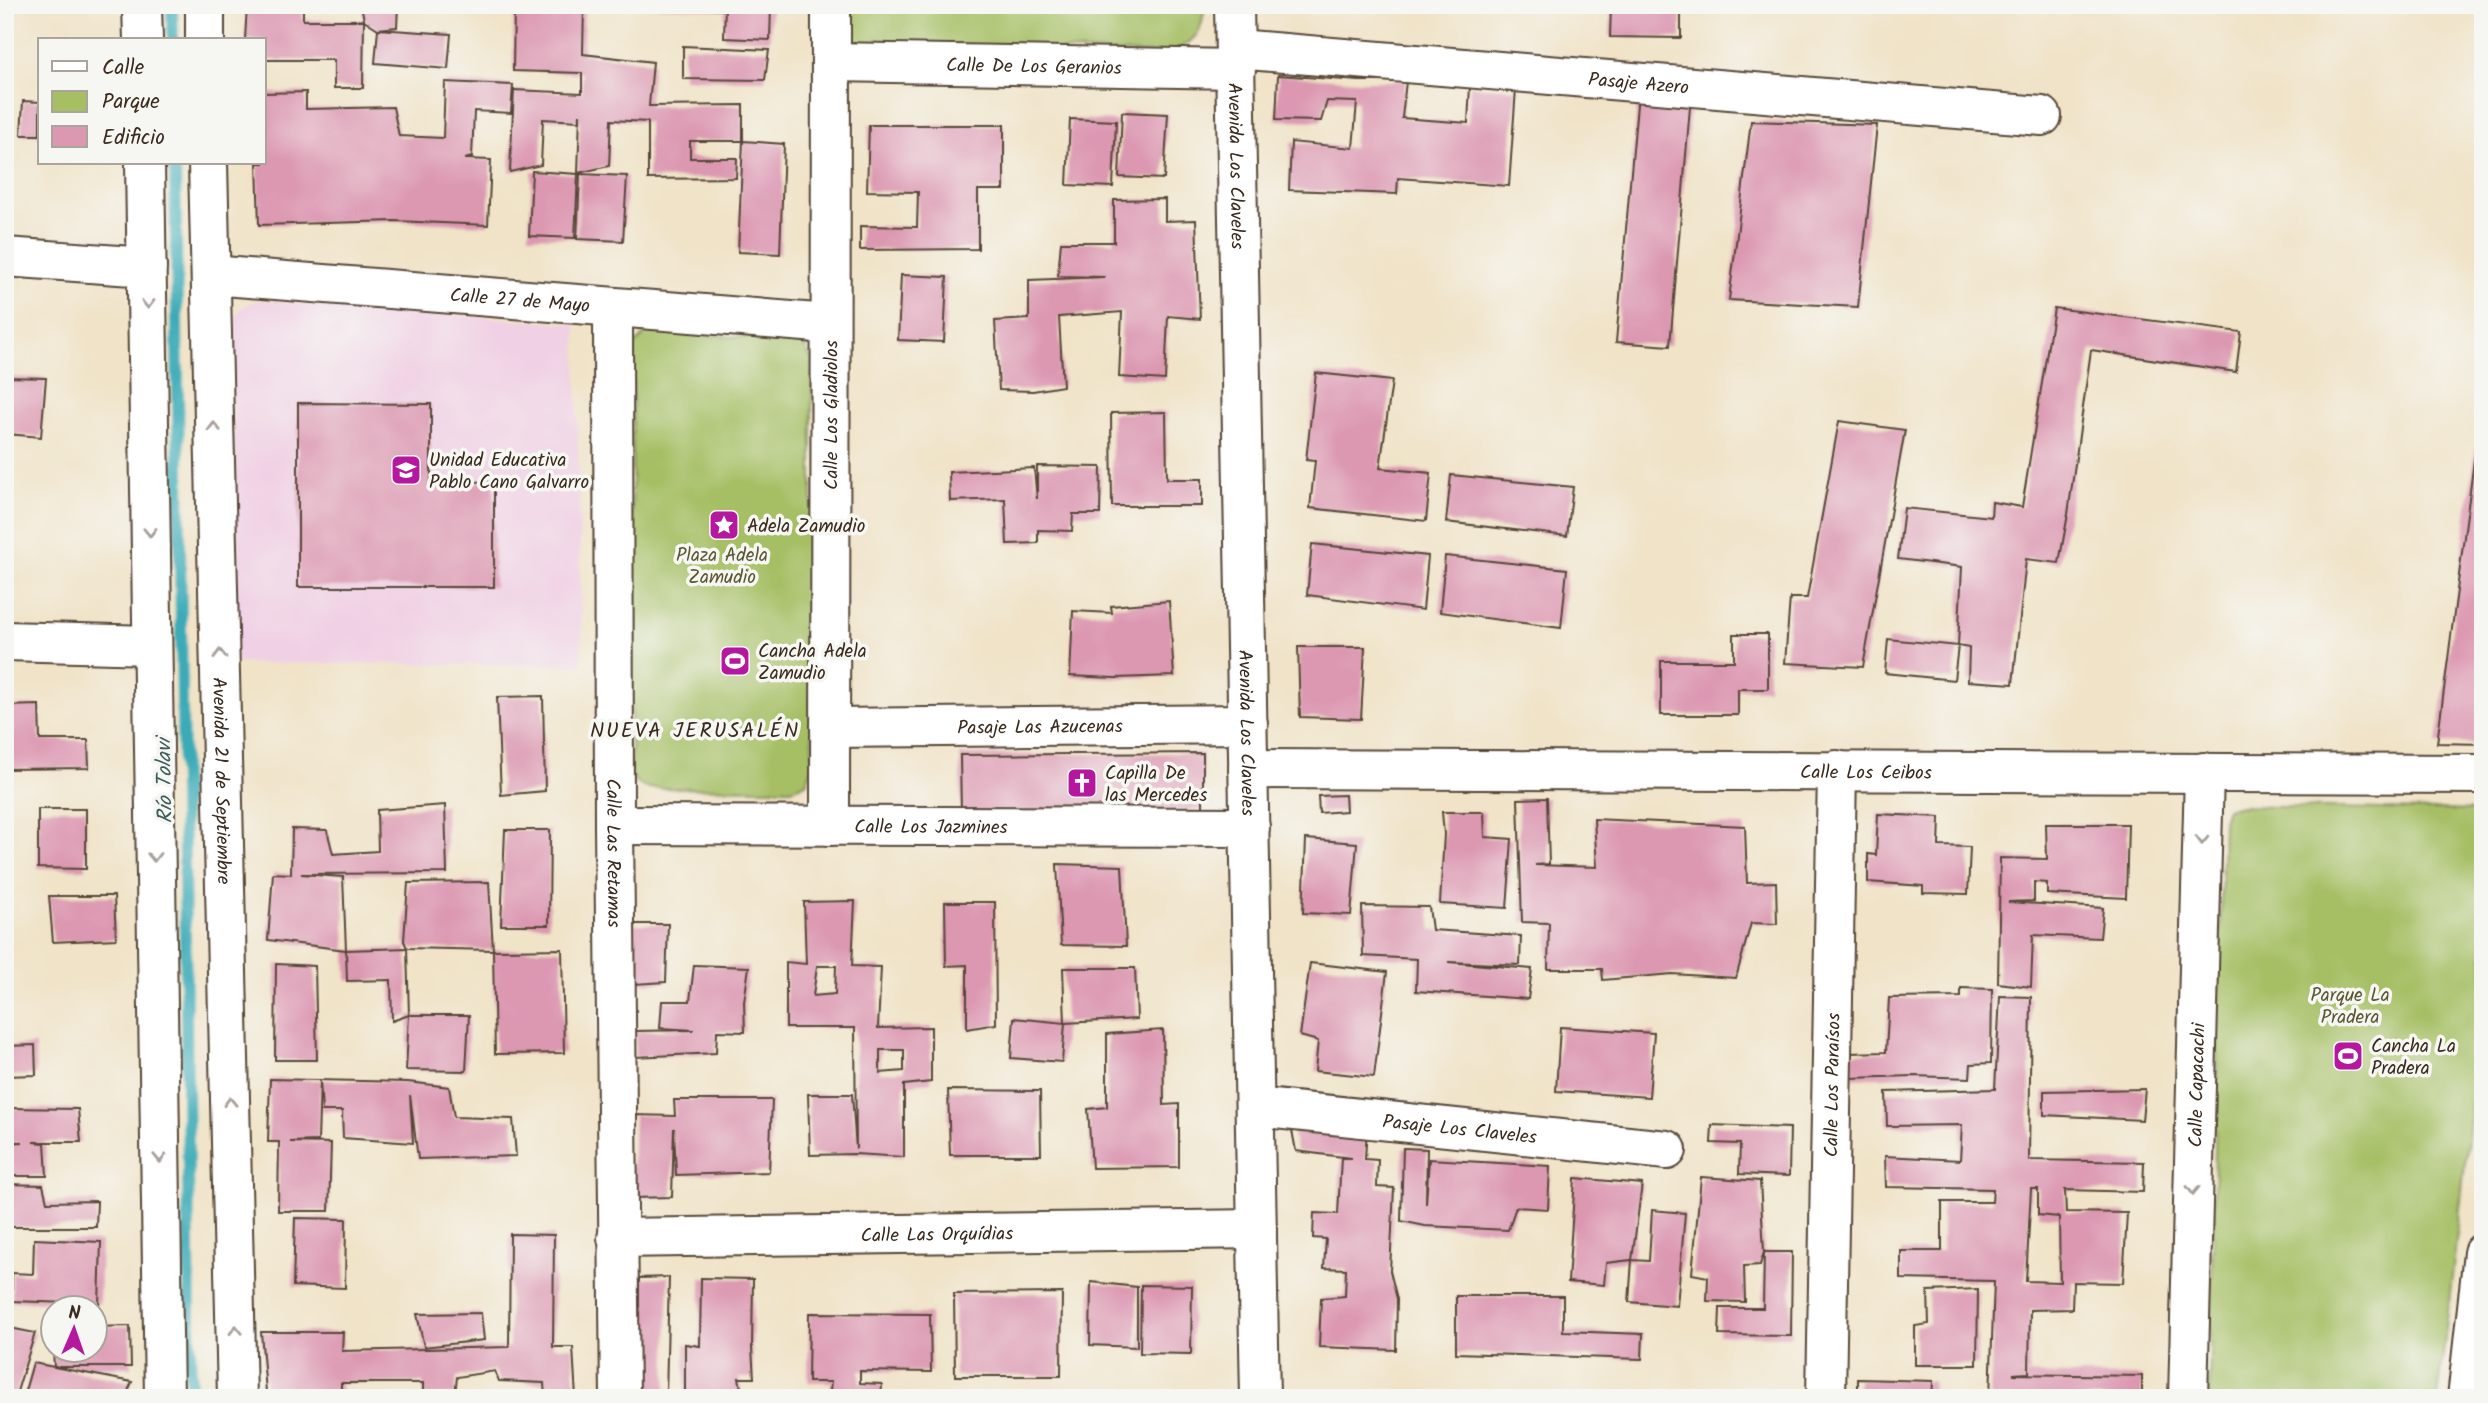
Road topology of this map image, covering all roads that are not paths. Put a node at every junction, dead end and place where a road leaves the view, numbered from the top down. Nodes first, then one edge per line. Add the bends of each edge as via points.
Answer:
1 (142, 5) edge
2 (205, 5) edge
3 (831, 5) edge
4 (1234, 5) edge
5 (143, 38) edge
6 (205, 38) edge
7 (1236, 59) junction
8 (831, 62) junction
9 (2042, 116) dead end
10 (145, 164) edge
11 (208, 164) edge
12 (5, 257) edge
13 (147, 267) junction
14 (211, 275) junction
15 (613, 307) junction
16 (830, 324) junction
17 (5, 641) edge
18 (151, 645) junction
19 (1248, 724) junction
20 (831, 728) junction
21 (1248, 769) junction
22 (1837, 770) junction
23 (2204, 772) junction
24 (2483, 774) edge
25 (614, 825) junction
26 (830, 825) junction
27 (1250, 827) junction
28 (1255, 1107) junction
29 (1667, 1150) dead end
30 (1257, 1229) junction
31 (617, 1238) junction
32 (2483, 1253) edge
33 (163, 1398) edge
34 (237, 1398) edge
35 (620, 1398) edge
36 (1260, 1398) edge
37 (1826, 1398) edge
38 (2188, 1398) edge
39 (2467, 1398) edge

1 - 5 street
2 - 6 street
3 - 8 street, Calle Los Gladiolos
4 - 7 street, Avenida Los Claveles
7 - 8 street, Calle De Los Geranios
7 - 9 street, Pasaje Azero
7 - 19 street, Avenida Los Claveles
8 - 16 street, Calle Los Gladiolos
10 - 13 street
11 - 14 street, Avenida 21 de Septiembre
12 - 13 street
13 -> 18 street
14 - 15 street, Calle 27 de Mayo
34 -> 14 street, Avenida 21 de Septiembre
15 - 16 street, Calle 27 de Mayo
15 - 25 street, Calle Las Retamas
16 - 20 street, Calle Los Gladiolos
17 - 18 street
18 -> 33 street
19 - 20 street, Pasaje Las Azucenas
19 - 21 street, Avenida Los Claveles
20 - 26 street, Calle Los Gladiolos
21 - 22 street, Calle Los Ceibos
21 - 27 street, Avenida Los Claveles
22 - 23 street, Calle Los Ceibos
22 - 37 street, Calle Los Paraísos
23 - 24 street, Calle Los Ceibos
23 -> 38 street, Calle Capacachi
25 - 26 street, Calle Los Jazmines
25 - 31 street, Calle Las Retamas
26 - 27 street, Calle Los Jazmines
27 - 28 street, Avenida Los Claveles
28 - 29 street, Pasaje Los Claveles
28 - 30 street, Avenida Los Claveles
30 - 31 street, Calle Las Orquídias
30 - 36 street, Avenida Los Claveles
31 - 35 street, Calle Las Retamas
32 - 39 street

